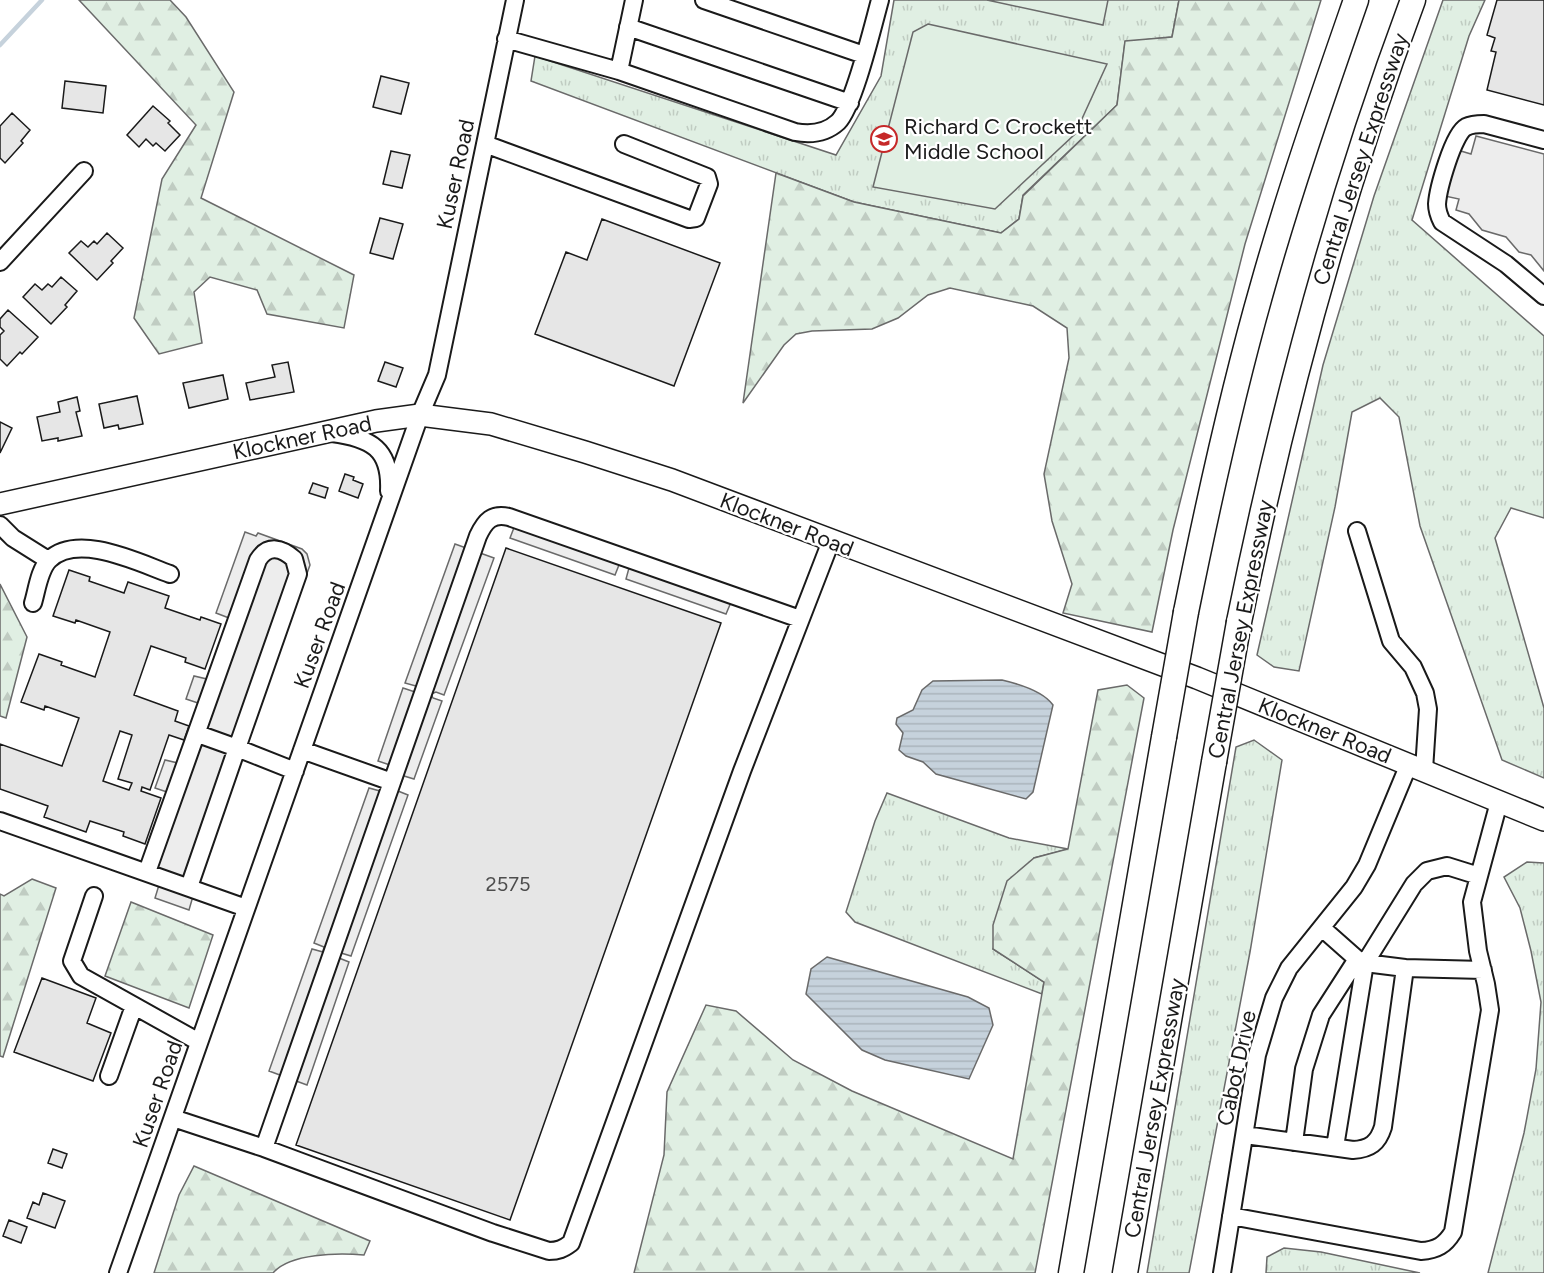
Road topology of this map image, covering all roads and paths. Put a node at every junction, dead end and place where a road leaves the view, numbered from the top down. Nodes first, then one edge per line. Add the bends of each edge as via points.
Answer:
1 (515, 0) edge
2 (634, 0) edge
3 (704, 0) edge
4 (880, 0) edge
5 (1356, 0) edge
6 (1413, 0) edge
7 (628, 27) junction
8 (506, 39) junction
9 (864, 55) junction
10 (619, 71) junction
11 (850, 103) junction
12 (1544, 140) edge
13 (484, 144) junction
14 (624, 144) dead end
15 (84, 171) dead end
16 (0, 262) edge
17 (1544, 296) edge
18 (420, 415) junction
19 (326, 432) junction
20 (0, 504) edge
21 (388, 507) junction
22 (0, 525) edge
23 (1357, 531) dead end
24 (831, 541) junction
25 (48, 560) junction
26 (170, 574) dead end
27 (33, 603) dead end
28 (800, 619) junction
29 (198, 734) junction
30 (237, 748) junction
31 (302, 750) junction
32 (1416, 767) junction
33 (295, 771) junction
34 (392, 782) junction
35 (1499, 802) junction
36 (1544, 820) edge
37 (0, 821) edge
38 (147, 872) junction
39 (1479, 876) junction
40 (189, 887) junction
41 (94, 896) dead end
42 (246, 908) junction
43 (1322, 928) junction
44 (1361, 961) junction
45 (1406, 968) junction
46 (1483, 970) junction
47 (134, 1006) junction
48 (199, 1042) junction
49 (109, 1076) dead end
50 (173, 1118) junction
51 (1245, 1135) junction
52 (1294, 1142) junction
53 (264, 1148) junction
54 (1335, 1148) junction
55 (1232, 1216) junction
56 (118, 1273) edge
57 (1071, 1273) edge
58 (1125, 1273) edge
59 (1222, 1273) edge

1 - 8 street, Kuser Road
2 - 7 street
3 - 9 street
4 - 9 street
5 - 57 highway, bridge via 1298,166 1236,386 1186,612
6 - 58 highway, Central Jersey Expressway, bridge via 1368,124 1288,398 1239,622
7 - 10 street
7 - 11 street
8 - 10 street
8 - 13 street, Kuser Road
9 - 11 street
10 - 11 street via 795,132 824,131 839,121
12 - 17 street via 1484,124 1465,128 1453,143 1437,201 1442,222 1506,264
13 - 14 street via 689,219 696,218 709,184 707,177
13 - 18 street, Kuser Road via 437,375
15 - 16 street
18 - 19 main road, Klockner Road
18 - 21 street, Kuser Road
18 - 24 main road, Klockner Road via 491,424 585,452 672,480
19 - 20 main road, Klockner Road
19 - 21 street via 350,435 373,445 382,454 390,472
21 - 31 street, Kuser Road
22 - 25 street
23 - 32 street, Cabot Drive via 1391,641 1413,668 1425,693 1428,709
24 - 28 street
24 - 32 main road, Klockner Road via 1197,678
25 - 26 street via 58,553 90,549
25 - 27 street
28 - 34 street via 509,517 491,517 478,536
28 - 53 street via 571,1243 549,1251
29 - 30 street
29 - 30 street via 258,560 266,550 283,551 294,559 298,574
29 - 38 street
30 - 33 street
30 - 40 street
31 - 33 street, Kuser Road
31 - 34 street
32 - 35 main road, Klockner Road
32 - 43 street, Cabot Drive via 1367,865
33 - 42 street, Kuser Road
34 - 53 street
35 - 36 main road, Klockner Road
35 - 39 street
37 - 38 street
38 - 40 street
39 - 44 street via 1447,866 1427,871
39 - 46 street via 1472,902
40 - 42 street
41 - 47 street via 72,962 81,976
42 - 48 street, Kuser Road
43 - 44 street
43 - 51 street, Cabot Drive via 1289,968 1274,998 1257,1055
44 - 45 street
44 - 52 street via 1321,1015 1304,1069
44 - 54 street
45 - 46 street
45 - 54 street via 1380,1137 1364,1149
46 - 55 street via 1490,1010 1453,1232 1440,1248 1421,1251
47 - 48 street
47 - 49 street
48 - 50 street, Kuser Road
50 - 53 street
50 - 56 street, Kuser Road
51 - 52 street
51 - 55 street, Cabot Drive
52 - 54 street
55 - 59 street, Cabot Drive

